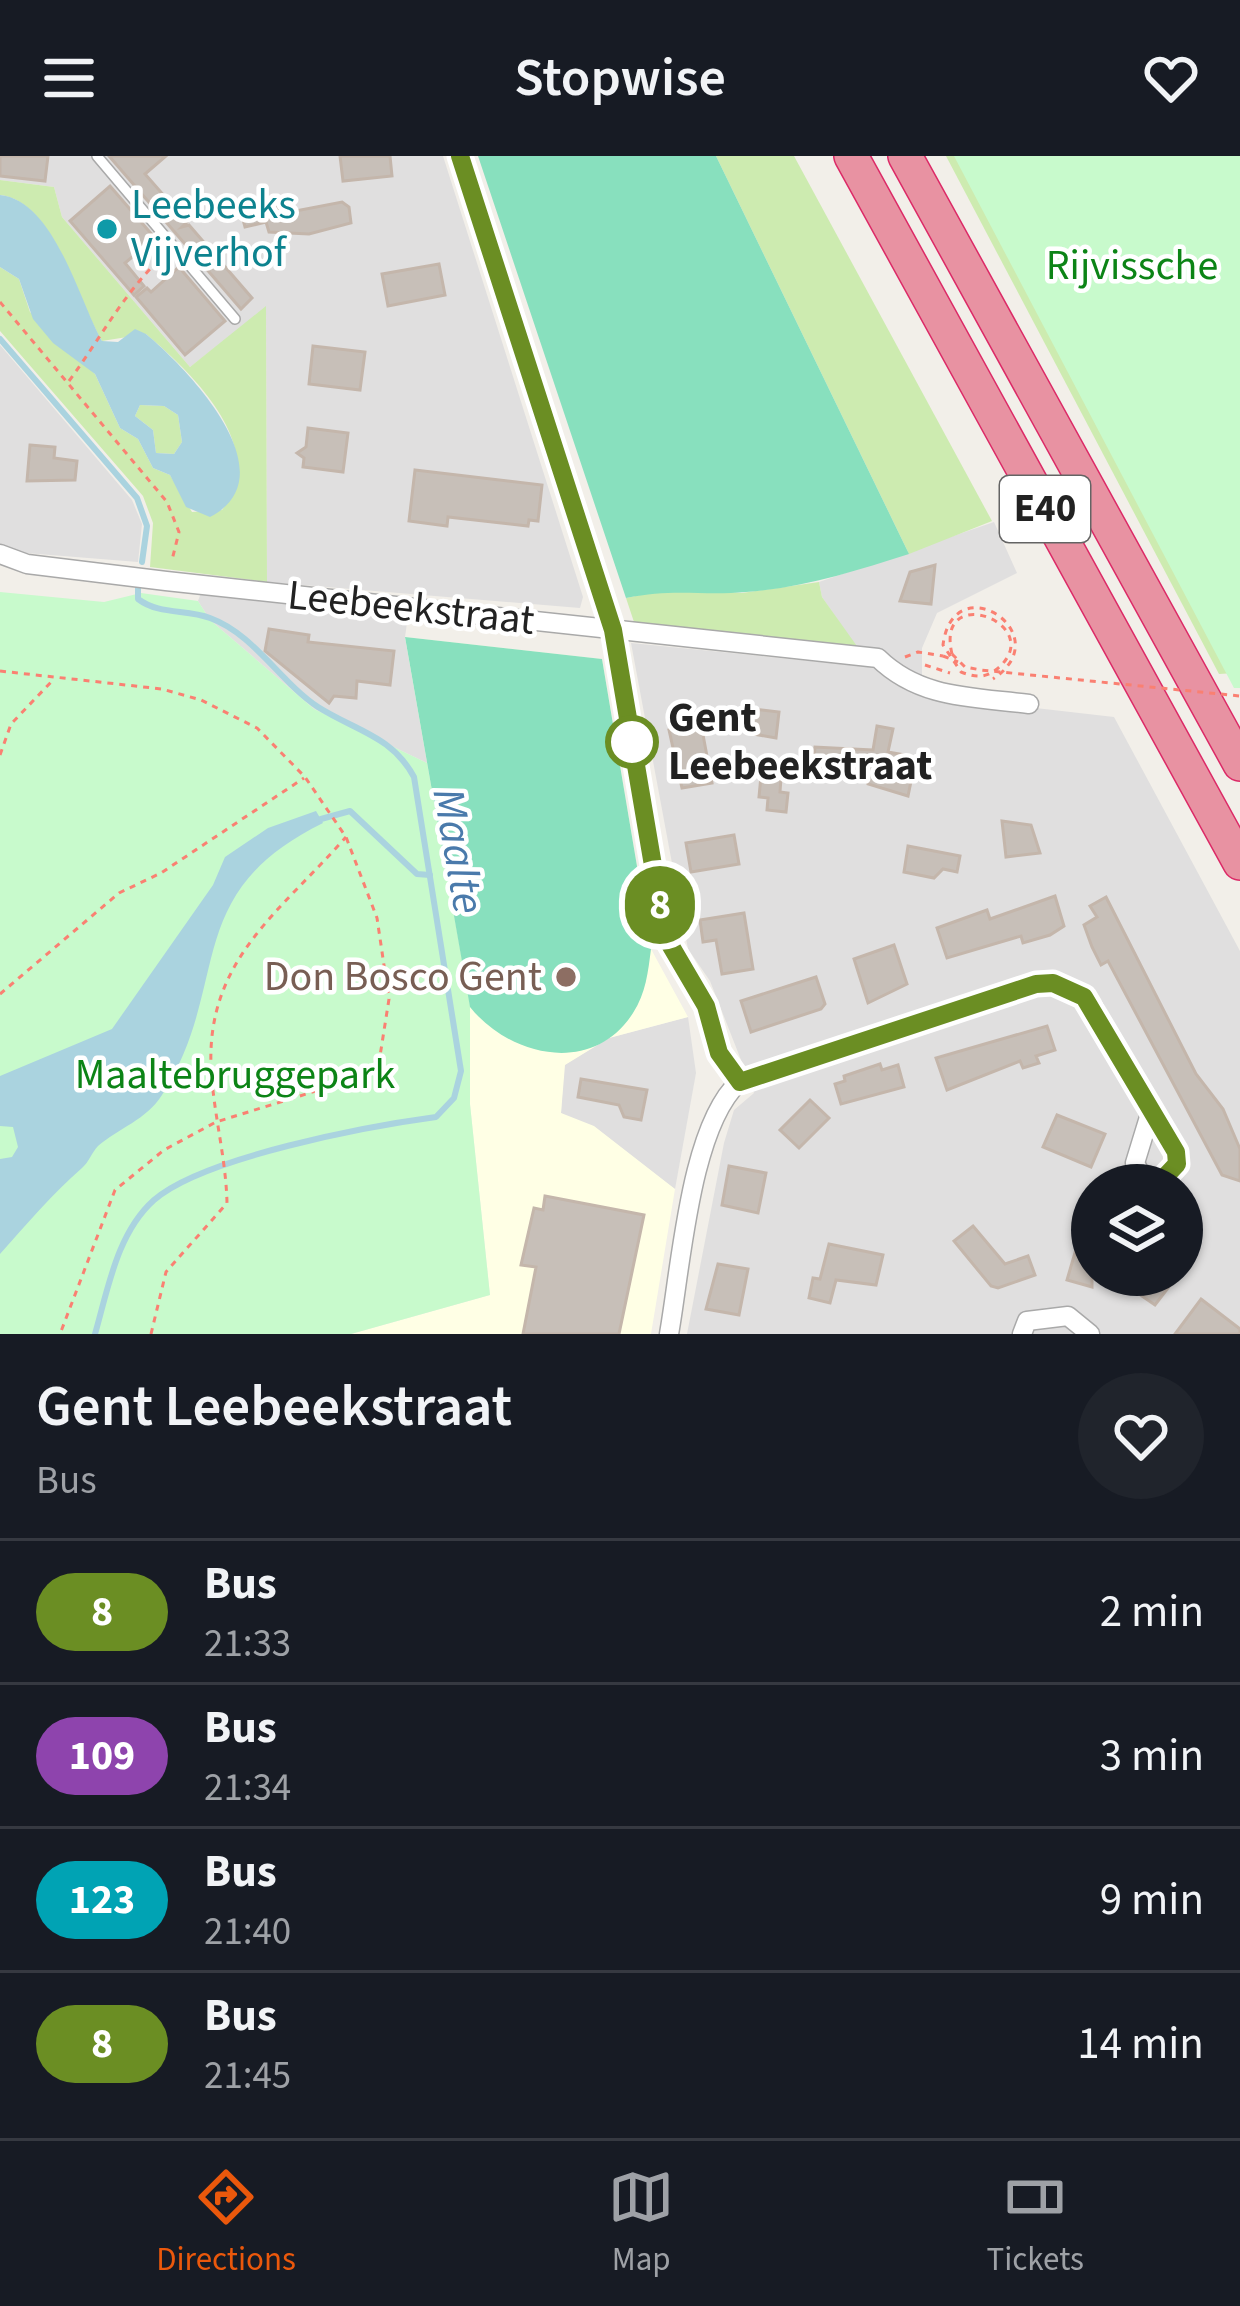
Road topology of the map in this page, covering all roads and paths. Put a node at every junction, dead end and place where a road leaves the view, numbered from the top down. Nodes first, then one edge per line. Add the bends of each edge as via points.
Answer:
1 (97, 156) edge
2 (460, 156) edge
3 (851, 156) edge
4 (905, 156) edge
5 (173, 247) junction
6 (0, 302) edge
7 (235, 319) dead end
8 (68, 382) junction
9 (0, 554) edge
10 (166, 580) junction
11 (613, 630) junction
12 (910, 654) dead end
13 (958, 662) junction
14 (0, 670) edge
15 (946, 670) dead end
16 (55, 678) junction
17 (1240, 696) edge
18 (1029, 704) dead end
19 (0, 755) edge
20 (1240, 764) edge
21 (305, 777) junction
22 (346, 836) junction
23 (1240, 862) edge
24 (0, 994) edge
25 (740, 1082) junction
26 (1150, 1114) dead end
27 (216, 1122) junction
28 (60, 1334) edge
29 (151, 1334) edge
30 (669, 1334) edge
31 (1022, 1334) edge
32 (1090, 1334) edge

1 - 5 lane
2 - 11 street
3 - 23 highway, E40
4 - 20 highway, E40
5 - 7 lane
5 - 8 path via 122,295 118,317
6 - 8 path
8 - 10 path via 175,518
9 - 10 street, Leebeekstraat
10 - 11 street, Leebeekstraat
11 - 18 street, Leebeekstraat via 878,658 923,690
11 - 25 street via 665,936
12 - 13 path, bridge
13 - 15 path, bridge via 950,634 969,614 1000,622 1006,656 995,671 972,676 946,656 944,634 963,611 985,608 1011,627 1009,665 980,682
13 - 17 path, bridge
14 - 16 path
16 - 19 path via 11,724
16 - 21 path via 162,688 201,700 257,728
21 - 22 path
21 - 24 path via 118,893
22 - 27 path via 241,950 221,984 211,1018
22 - 27 path via 384,957 388,1028 380,1056 361,1077
25 - 26 street via 1053,983 1094,1008
25 - 30 street via 704,1146
27 - 28 path via 115,1190
27 - 29 path via 227,1203 166,1272
31 - 32 street via 1027,1322 1068,1316

